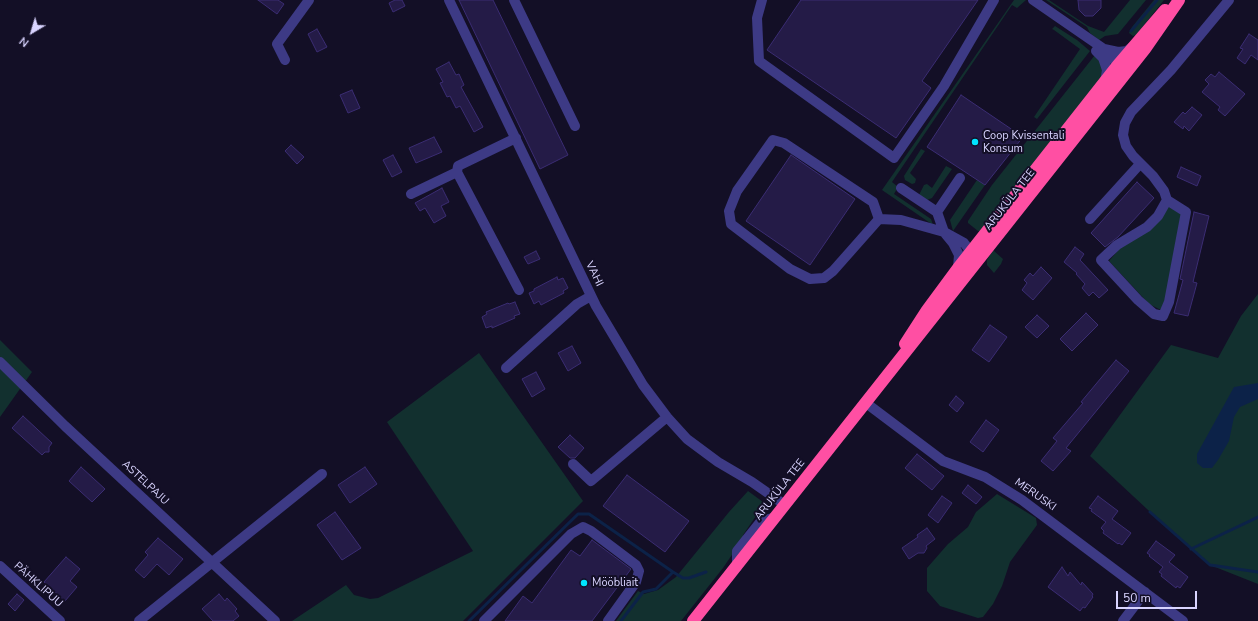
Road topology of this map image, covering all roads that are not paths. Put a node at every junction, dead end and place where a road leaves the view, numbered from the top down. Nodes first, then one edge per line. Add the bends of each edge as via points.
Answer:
1 (309, 0) edge
2 (449, 0) edge
3 (514, 0) edge
4 (762, 0) edge
5 (994, 0) edge
6 (1033, 0) edge
7 (1173, 0) edge
8 (1179, 0) edge
9 (1229, 0) edge
10 (1063, 22) junction
11 (1088, 43) junction
12 (1132, 47) junction
13 (1104, 49) junction
14 (285, 60) dead end
15 (1136, 61) junction
16 (1117, 63) junction
17 (1105, 82) junction
18 (1100, 106) junction
19 (575, 126) dead end
20 (516, 138) junction
21 (1140, 164) junction
22 (457, 172) junction
23 (960, 178) dead end
24 (901, 188) dead end
25 (411, 194) dead end
26 (1167, 200) junction
27 (937, 212) junction
28 (879, 219) junction
29 (1090, 219) dead end
30 (944, 232) junction
31 (953, 243) junction
32 (984, 245) junction
33 (967, 249) junction
34 (958, 268) junction
35 (519, 290) dead end
36 (955, 292) junction
37 (591, 296) junction
38 (0, 362) edge
39 (506, 368) dead end
40 (888, 375) junction
41 (866, 403) junction
42 (667, 417) junction
43 (573, 464) dead end
44 (322, 474) dead end
45 (785, 505) junction
46 (212, 562) junction
47 (0, 566) edge
48 (1145, 592) junction
49 (60, 621) edge
50 (139, 621) edge
51 (275, 621) edge
52 (484, 621) edge
53 (608, 621) edge
54 (693, 621) edge
55 (1123, 621) edge
56 (1183, 621) edge

1 - 14 street via 277,44
2 - 20 street, VAHI
3 - 19 street
4 - 5 street via 757,18 759,61 894,158 944,86
6 - 10 street
7 - 12 highway, ARUKÜLA TEE
8 - 15 highway, ARUKÜLA TEE
9 - 21 street via 1171,70 1131,112 1125,123 1123,135 1126,146
10 - 11 street
10 - 13 street
11 - 16 street
11 - 17 street via 1104,58 1107,70
12 - 13 street via 1127,51 1118,52
12 - 16 highway, ARUKÜLA TEE
13 - 16 street
15 - 16 street via 1130,64
15 - 18 highway, ARUKÜLA TEE
16 - 17 highway, ARUKÜLA TEE
16 - 18 street via 1117,76
17 - 32 highway, ARUKÜLA TEE
18 - 32 highway, ARUKÜLA TEE
20 - 22 street via 458,166
20 - 37 street, VAHI
21 - 26 street via 1153,176
21 - 29 street
22 - 25 street
22 - 35 street
23 - 27 street
24 - 27 street
26 - 26 street via 1186,212 1169,302 1163,316 1154,314 1138,300 1101,260 1117,245 1147,227 1158,216
27 - 30 street
28 - 28 street via 833,271 824,278 810,279 790,269 731,224 729,211 737,192 773,140 784,143 873,202
28 - 30 street via 901,220
30 - 31 street
30 - 33 street
31 - 33 street
31 - 34 street via 959,255
32 - 33 highway, ARUKÜLA TEE
32 - 36 highway, ARUKÜLA TEE
33 - 34 highway, ARUKÜLA TEE
33 - 36 street via 969,263
34 - 40 highway, ARUKÜLA TEE via 927,310
36 - 40 highway, ARUKÜLA TEE
37 - 39 street via 577,304
37 - 42 street, VAHI via 643,384
38 - 46 street, ASTELPAJU via 64,426
40 - 41 highway, ARUKÜLA TEE
41 - 45 highway, ARUKÜLA TEE
41 - 48 street, MERUSKI via 943,461 985,477 1022,500
42 - 43 street via 591,481
42 - 45 street, VAHI via 687,439
44 - 46 street
45 - 54 highway, ARUKÜLA TEE
46 - 50 street
46 - 51 street, ASTELPAJU
47 - 49 street, PÄHKLIPUU
48 - 55 street
48 - 56 street, MERUSKI
52 - 53 street via 572,534 583,527 636,565 639,571 636,582

